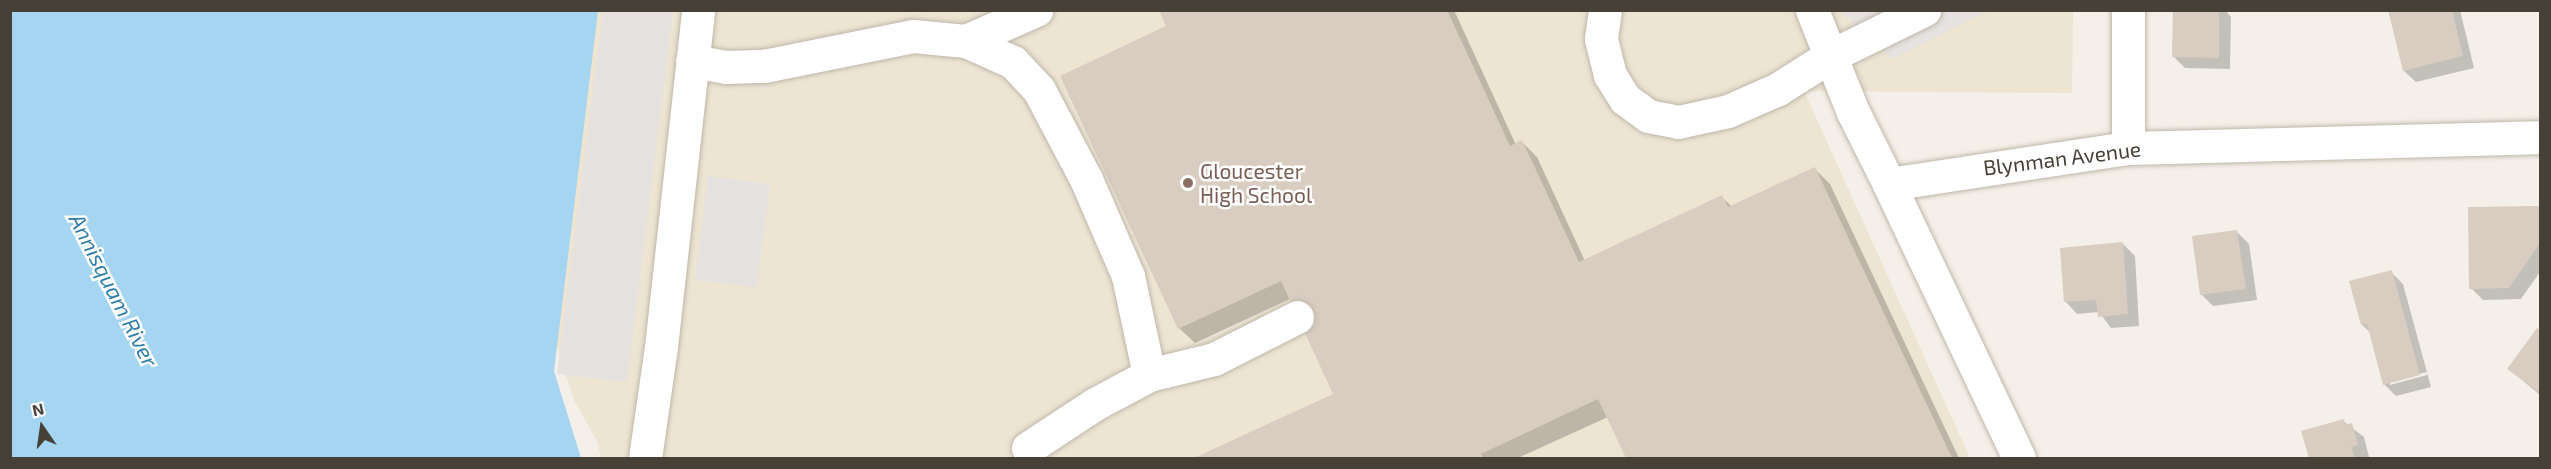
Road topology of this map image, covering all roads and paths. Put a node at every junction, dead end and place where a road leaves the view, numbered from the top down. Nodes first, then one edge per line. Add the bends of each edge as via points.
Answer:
1 (698, 10) edge
2 (1036, 10) edge
3 (1605, 10) edge
4 (1812, 10) edge
5 (1924, 10) edge
6 (2128, 10) edge
7 (966, 41) junction
8 (1830, 56) junction
9 (692, 61) junction
10 (2541, 137) edge
11 (2128, 148) junction
12 (1889, 183) junction
13 (1297, 317) dead end
14 (1149, 375) junction
15 (1028, 448) dead end
16 (645, 459) edge
17 (2019, 459) edge

1 - 9 street
2 - 7 street
3 - 8 street via 1601,39 1610,75 1625,99 1648,116 1678,122 1728,111 1778,89
4 - 8 street
5 - 8 street
6 - 11 street
7 - 9 street via 913,36 764,66 726,68
7 - 14 street via 1013,62 1039,90 1086,179 1128,276
8 - 12 street
9 - 16 street
10 - 11 street, Blynman Avenue
11 - 12 street, Blynman Avenue
12 - 17 street
13 - 14 street via 1214,359
14 - 15 street via 1095,404

